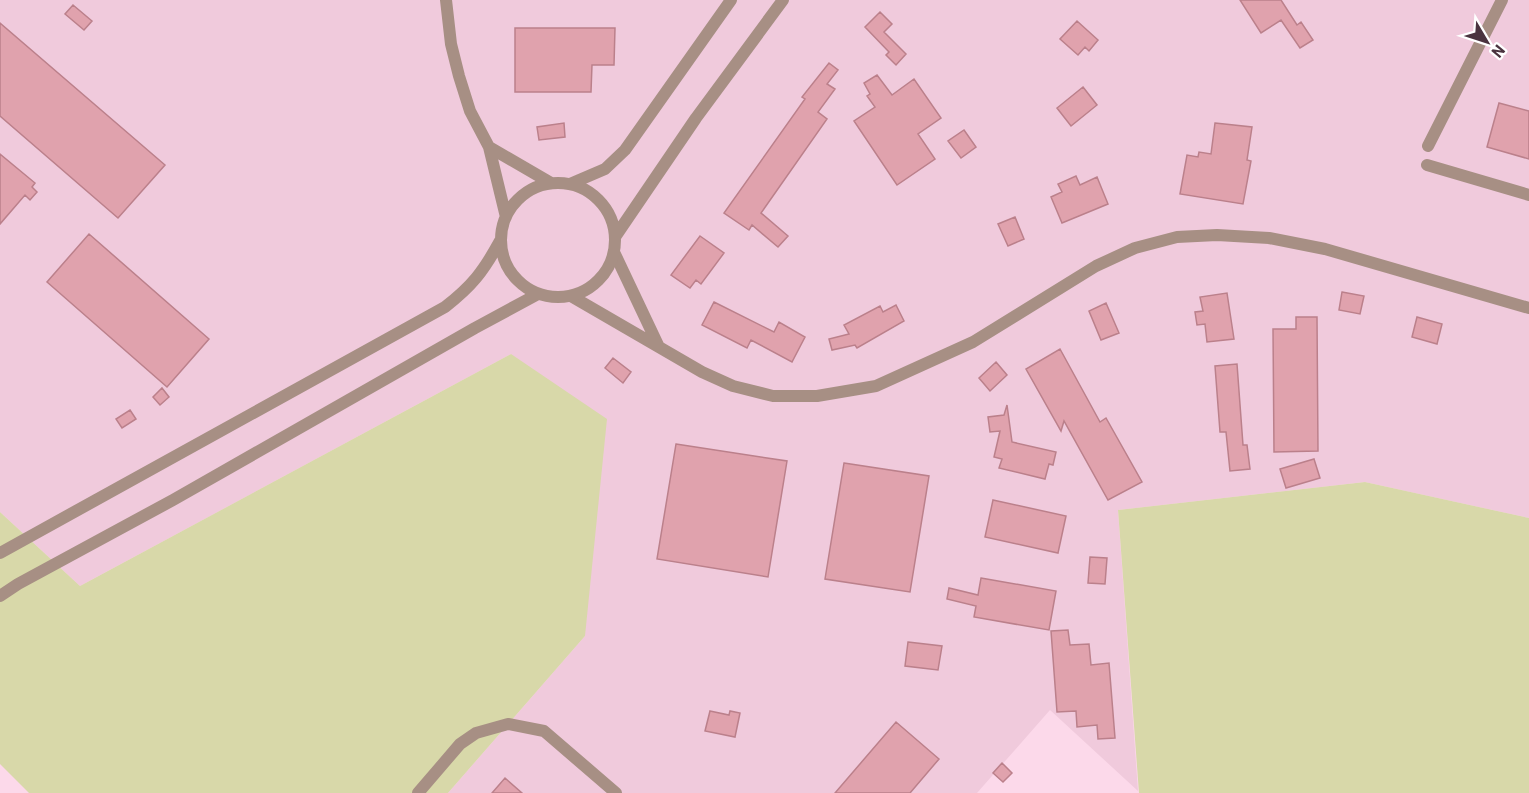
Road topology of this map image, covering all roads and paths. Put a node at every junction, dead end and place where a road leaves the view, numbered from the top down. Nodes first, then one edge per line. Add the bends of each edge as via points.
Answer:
1 (446, 0) edge
2 (731, 0) edge
3 (783, 0) edge
4 (1502, 0) edge
5 (1428, 146) dead end
6 (489, 147) junction
7 (1427, 165) dead end
8 (550, 183) junction
9 (570, 184) junction
10 (1529, 195) edge
11 (506, 217) junction
12 (615, 237) junction
13 (500, 241) junction
14 (614, 252) junction
15 (538, 294) junction
16 (572, 296) junction
17 (1529, 308) edge
18 (660, 348) junction
19 (0, 553) edge
20 (0, 596) edge
21 (418, 793) edge
22 (616, 793) edge

1 - 6 street via 459,76 470,111
2 - 9 street via 625,150 605,169
3 - 12 street
4 - 5 street
6 - 8 street
6 - 11 street
7 - 10 street
8 - 9 street
8 - 11 street via 516,200
9 - 12 street via 588,191 602,203 612,219
11 - 13 street
12 - 14 street
13 - 15 street via 511,274
13 - 19 street via 485,269 445,307
14 - 16 street via 599,279
14 - 18 street
15 - 16 street
15 - 20 street
16 - 18 street
17 - 18 street via 1325,249 1269,238 1217,235 1177,237 1135,248 1096,266 973,342 876,386 817,396 773,396 723,381
21 - 22 street via 460,744 476,733 508,724 543,731

